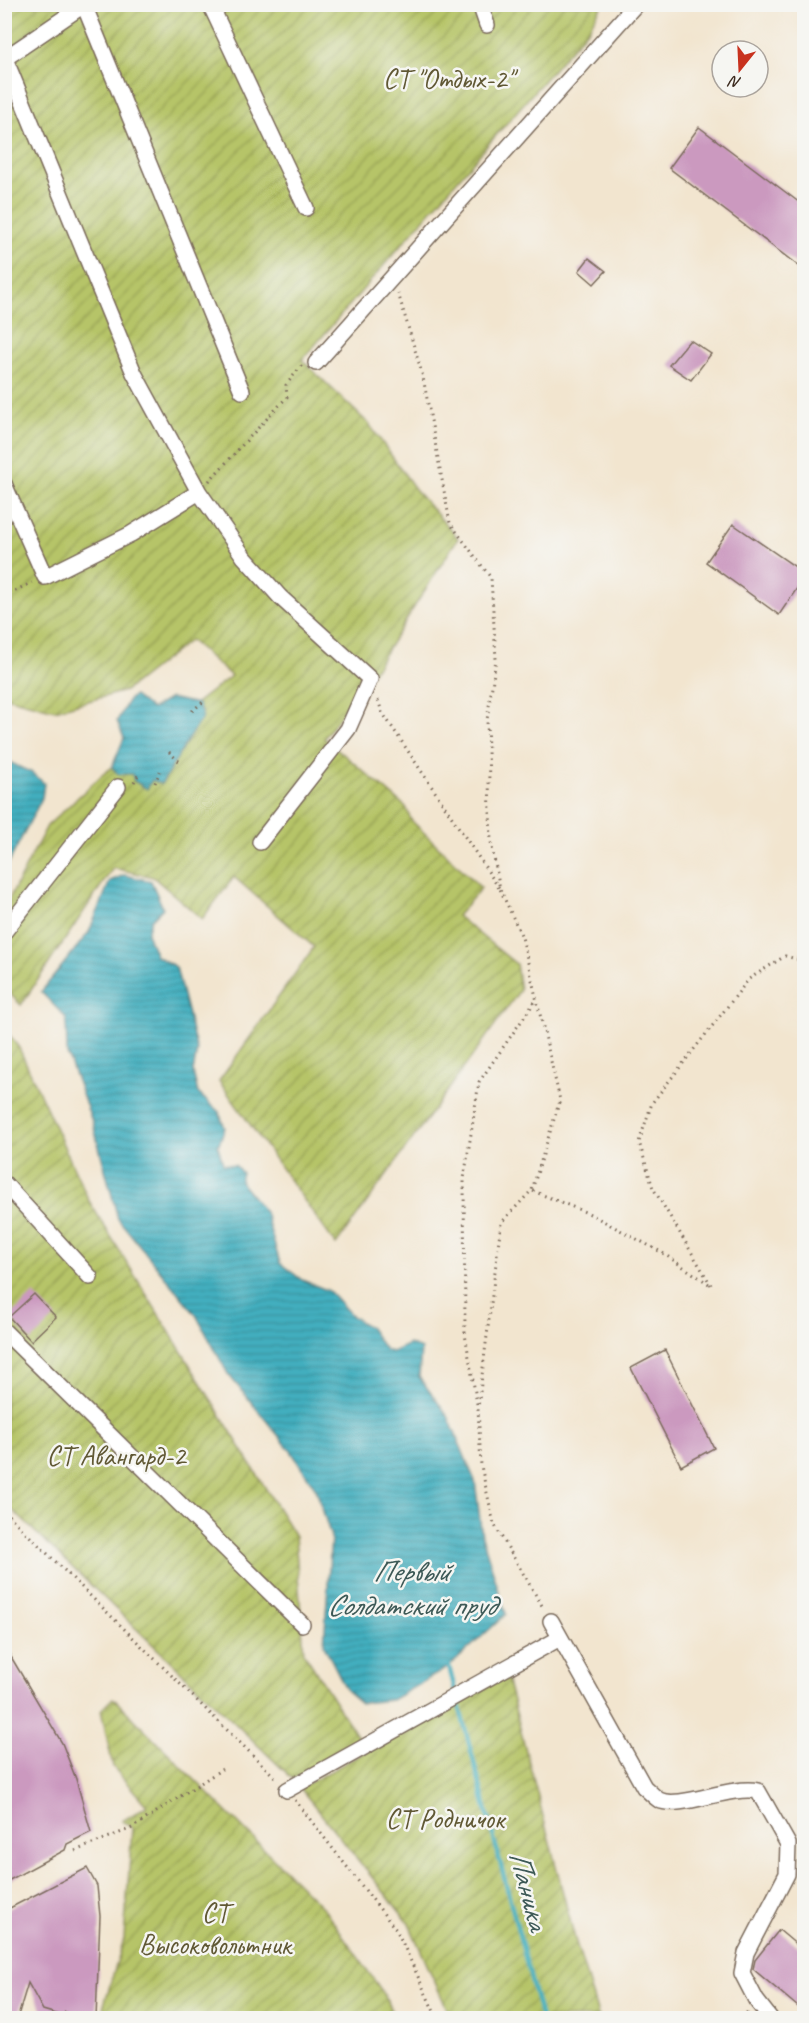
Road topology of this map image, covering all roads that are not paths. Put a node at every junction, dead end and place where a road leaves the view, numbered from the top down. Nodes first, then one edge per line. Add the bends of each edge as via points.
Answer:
1 (210, 4) edge
2 (480, 4) edge
3 (636, 4) edge
4 (85, 5) edge
5 (487, 25) dead end
6 (5, 58) edge
7 (306, 207) dead end
8 (316, 363) road end
9 (242, 391) dead end
10 (4, 484) edge
11 (199, 492) junction
12 (118, 787) dead end
13 (260, 842) dead end
14 (4, 932) edge
15 (4, 1183) edge
16 (90, 1276) dead end
17 (4, 1331) edge
18 (551, 1621) road end
19 (302, 1624) dead end
20 (560, 1638) junction
21 (287, 1790) road end
22 (770, 2019) edge

1 - 7 lane
2 - 5 lane
3 - 8 lane
4 - 6 lane
4 - 9 lane
6 - 11 lane via 134,373
10 - 11 lane via 45,577 131,534
11 - 13 lane via 244,556 280,597 370,679 348,729
12 - 14 lane
15 - 16 lane
17 - 19 lane
18 - 20 lane
20 - 21 lane
20 - 22 lane via 644,1787 660,1801 679,1802 746,1788 758,1791 788,1844 787,1874 746,1953 742,1973

